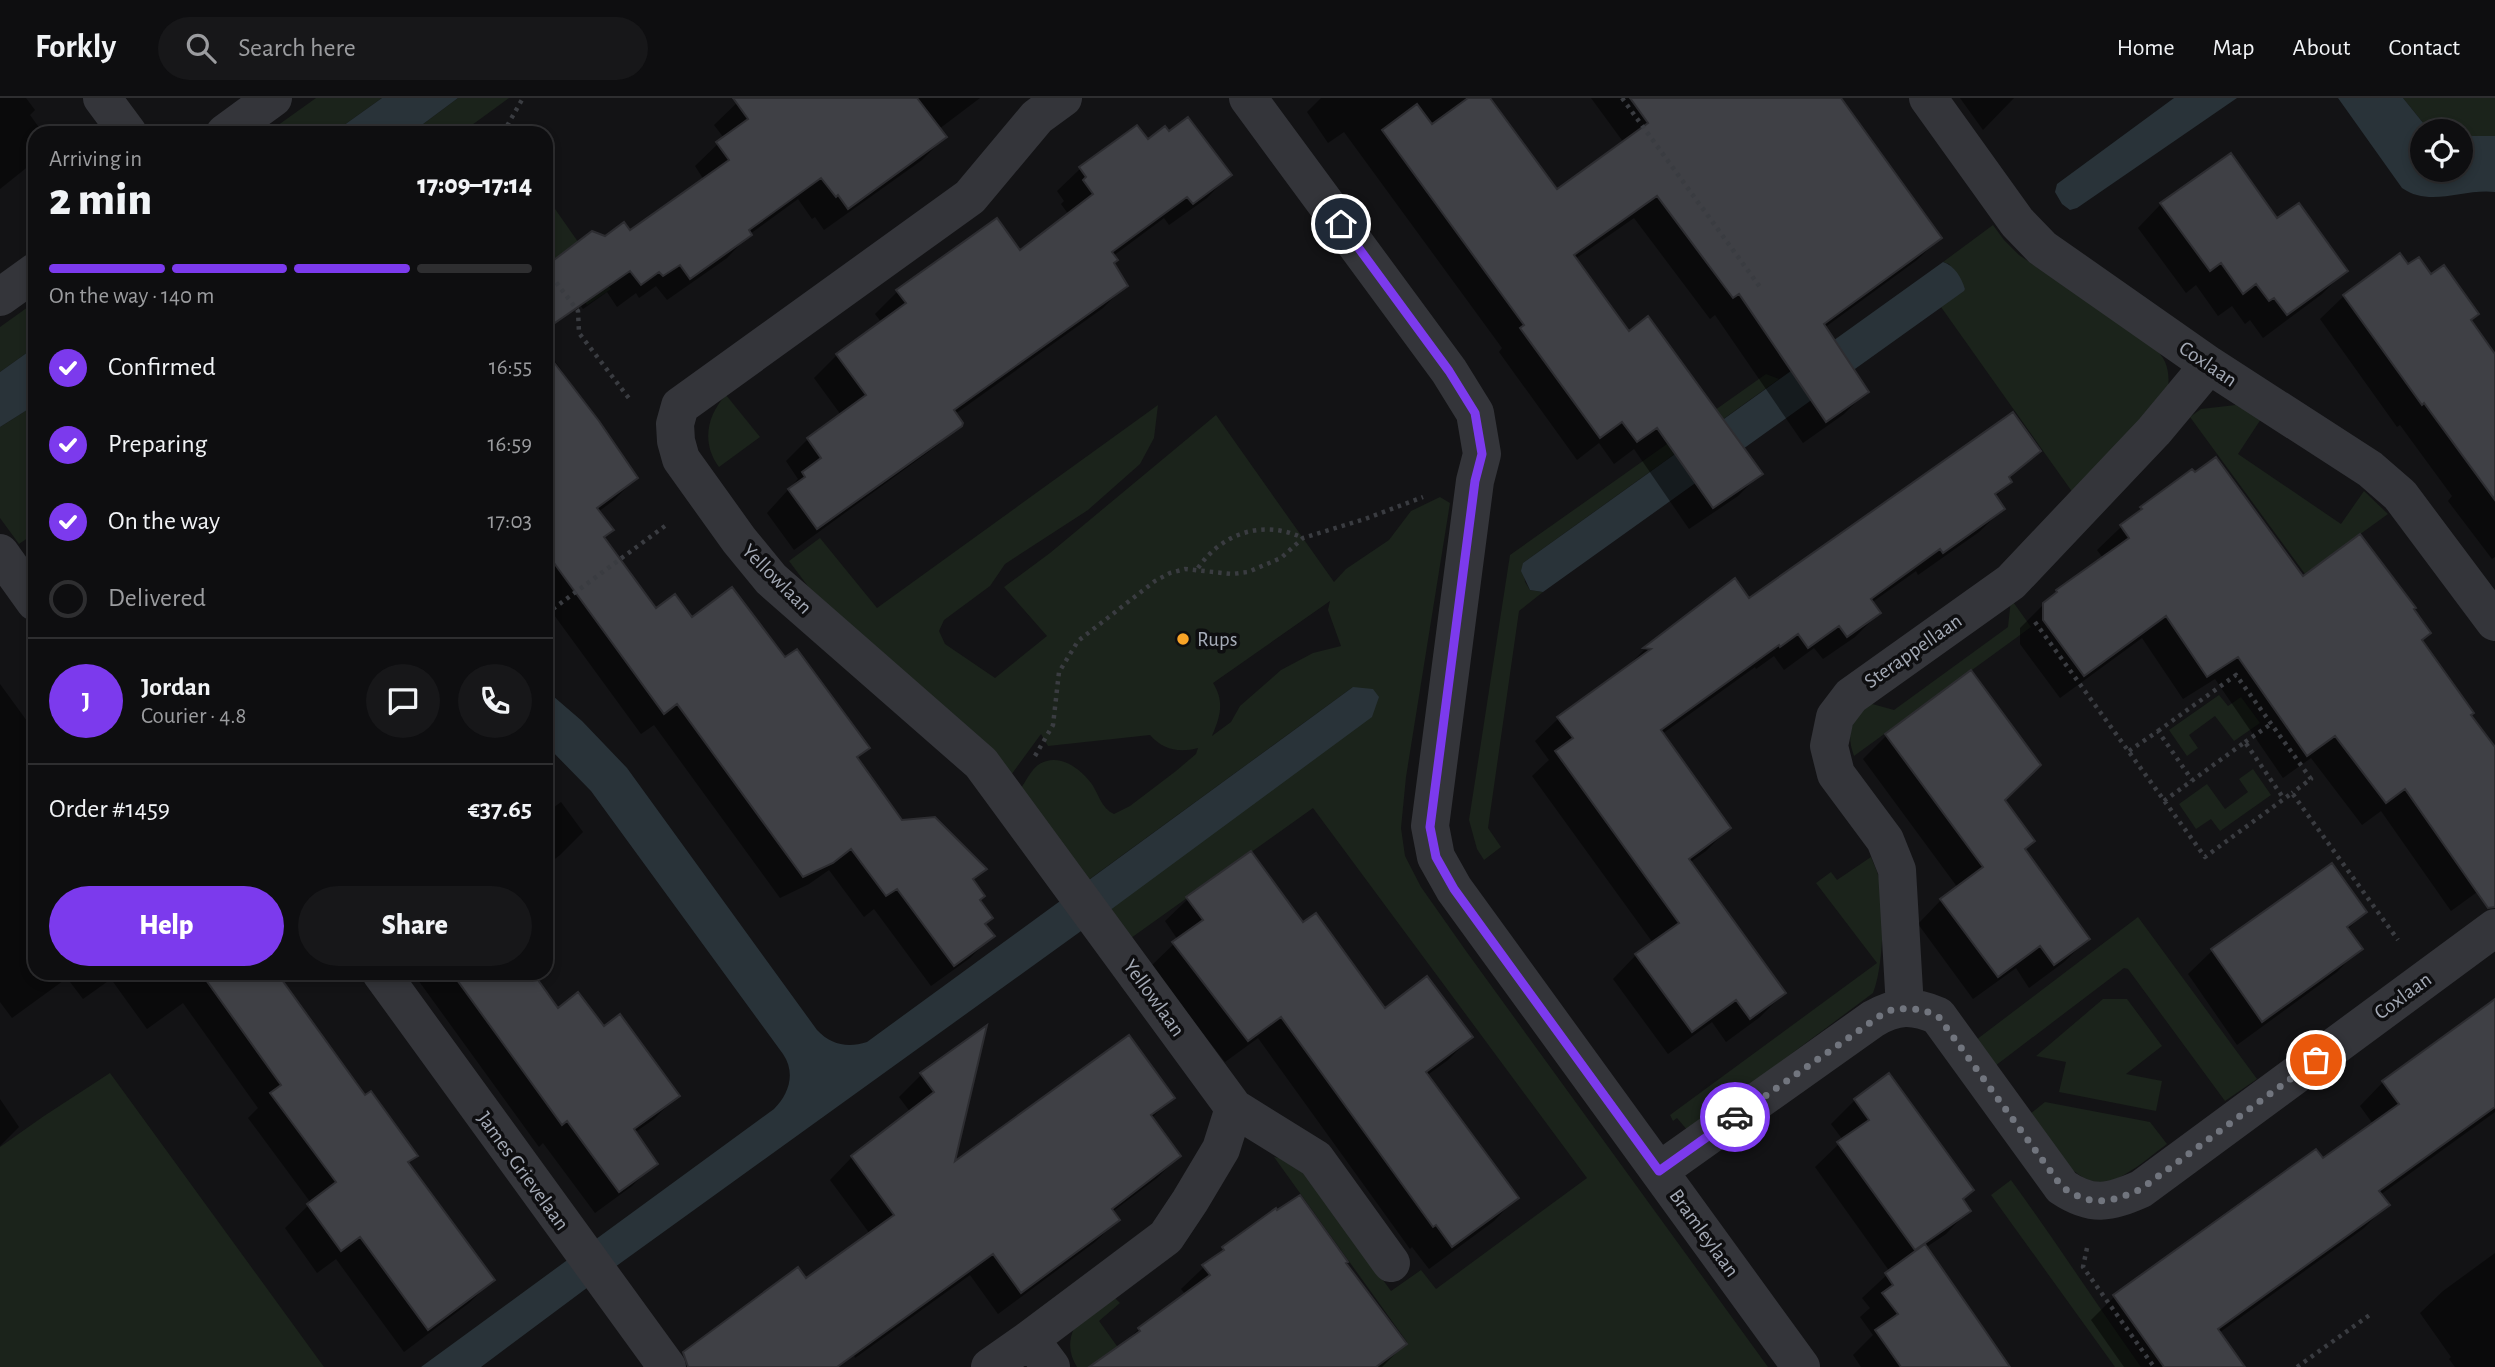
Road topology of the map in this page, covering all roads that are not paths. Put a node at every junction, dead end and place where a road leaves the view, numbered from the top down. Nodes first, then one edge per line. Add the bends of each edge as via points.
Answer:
1 (102, 98) edge
2 (273, 98) edge
3 (1063, 98) edge
4 (1248, 98) edge
5 (1928, 98) edge
6 (123, 126) edge
7 (235, 126) edge
8 (28, 277) edge
9 (0, 298) edge
10 (2208, 365) junction
11 (0, 553) edge
12 (28, 592) edge
13 (2495, 622) edge
14 (2495, 928) edge
15 (385, 980) edge
16 (1905, 1007) junction
17 (1234, 1108) junction
18 (1659, 1171) junction
19 (1391, 1263) dead end
20 (1040, 1353) edge
21 (667, 1367) edge
22 (990, 1367) edge
23 (1801, 1367) edge

1 - 6 street
2 - 7 street
3 - 17 street, Yellowlaan via 1037,117 970,197 680,406 676,441 681,459 771,579 981,763
4 - 18 street, Bramleylaan via 1475,413 1482,454 1430,827 1436,857 1462,901
5 - 10 street, Coxlaan via 2017,222 2042,248
8 - 9 street
10 - 13 street, Coxlaan via 2370,469 2400,495
10 - 16 street, Sterappellaan via 2154,431 2008,584 1850,696 1835,717 1829,746 1836,774 1885,840 1897,870
11 - 12 street
14 - 16 street, Coxlaan via 2141,1189 2118,1199 2079,1199 2062,1187 1938,1016
15 - 21 street, James Grievelaan
16 - 18 street via 1873,1019
17 - 19 street, Yellowlaan via 1316,1159
17 - 20 street via 1221,1149 1166,1237
18 - 23 street, Bramleylaan
20 - 22 street

